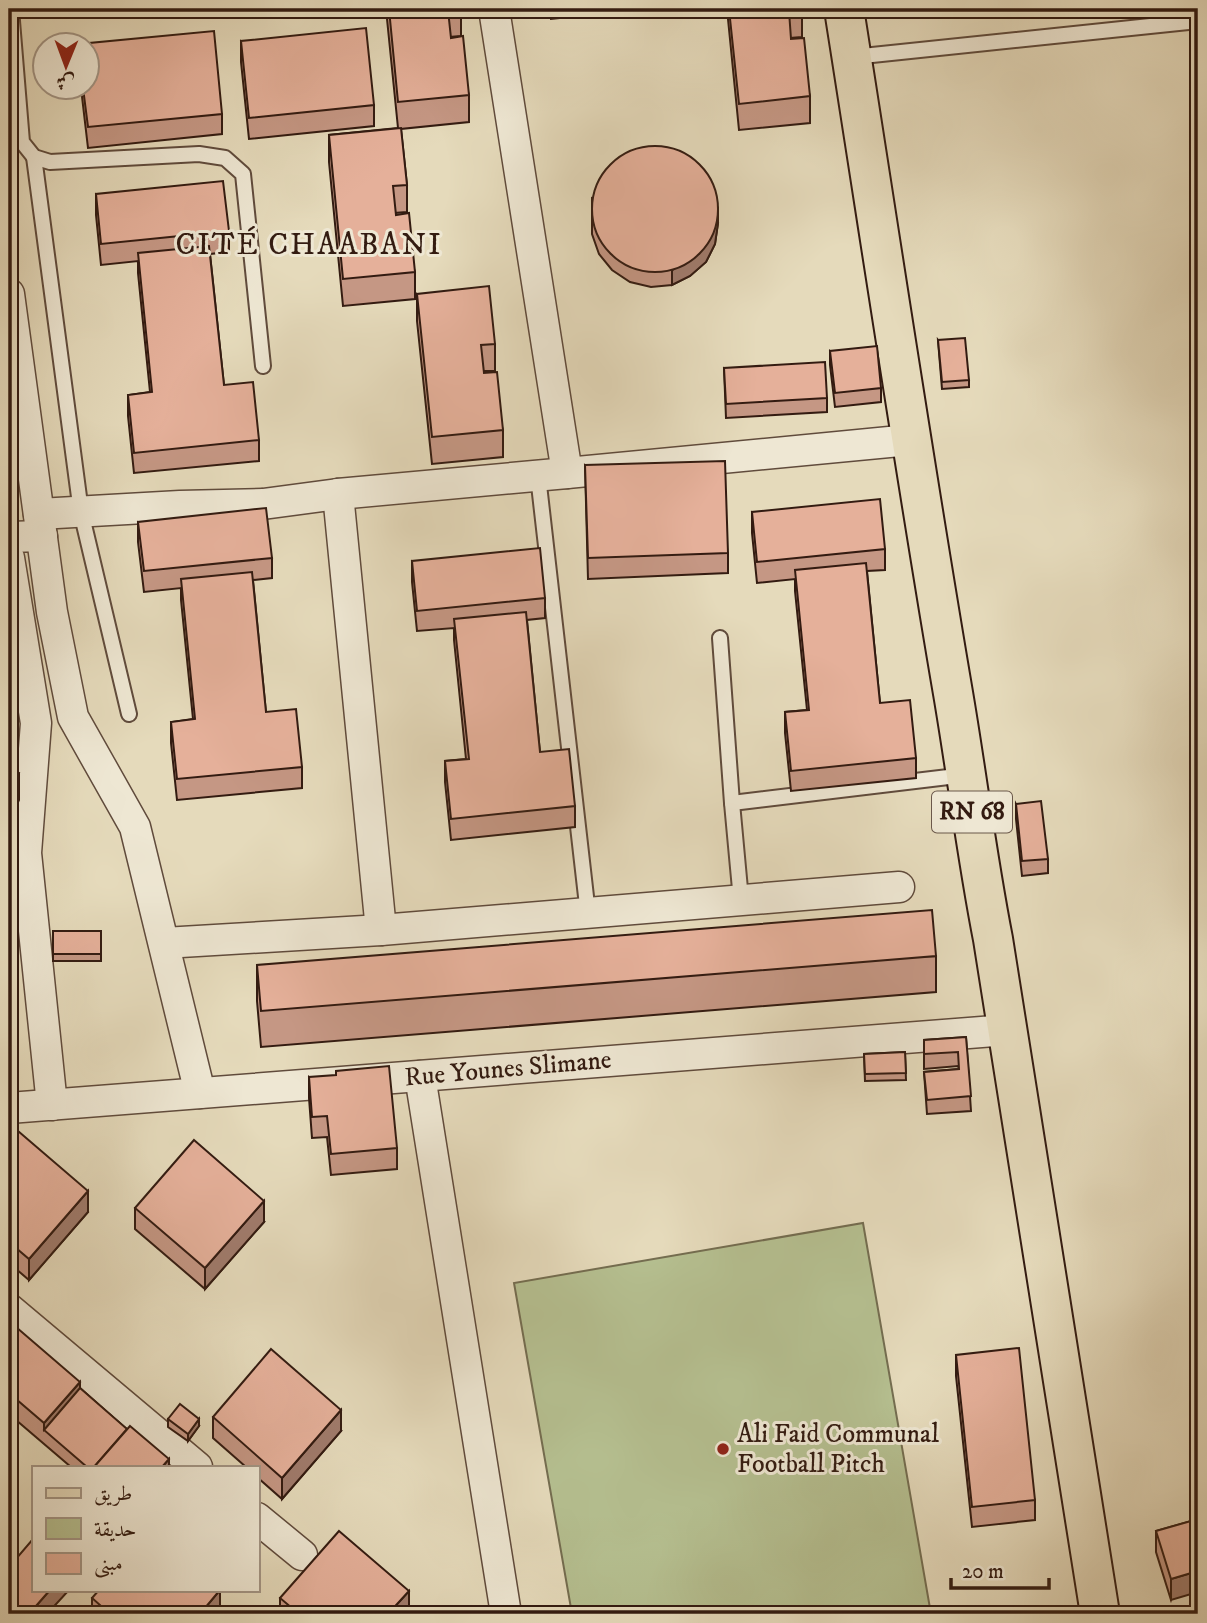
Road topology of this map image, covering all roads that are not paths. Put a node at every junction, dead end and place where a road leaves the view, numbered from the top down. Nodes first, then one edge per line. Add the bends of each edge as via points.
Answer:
1 (11, 9) edge
2 (494, 9) edge
3 (844, 9) edge
4 (1198, 21) edge
5 (852, 57) junction
6 (34, 157) junction
7 (9, 294) edge
8 (263, 366) dead end
9 (910, 440) junction
10 (553, 474) junction
11 (338, 494) junction
12 (31, 508) edge
13 (81, 512) junction
14 (9, 537) edge
15 (9, 558) edge
16 (720, 638) dead end
17 (129, 714) dead end
18 (73, 716) junction
19 (23, 719) edge
20 (967, 774) junction
21 (732, 803) junction
22 (900, 887) dead end
23 (741, 900) junction
24 (588, 914) junction
25 (381, 930) junction
26 (164, 943) junction
27 (1007, 1030) junction
28 (420, 1076) junction
29 (200, 1093) junction
30 (52, 1105) junction
31 (9, 1108) edge
32 (9, 1309) edge
33 (196, 1466) edge
34 (259, 1520) edge
35 (302, 1555) dead end
36 (506, 1614) edge
37 (1100, 1614) edge

1 - 6 lane via 22,142
2 - 10 street
3 - 5 main road, RN 68
4 - 5 lane
5 - 9 main road, RN 68
6 - 8 lane via 50,162 199,153 225,158 243,174
6 - 13 lane
7 - 12 street
9 - 10 street
9 - 20 main road, RN 68
10 - 11 street
10 - 24 lane
11 - 13 street via 262,505
11 - 25 street
12 - 13 street
12 - 14 street
12 - 18 street
13 - 17 lane
15 - 19 street
16 - 21 lane
18 - 19 street
18 - 26 street via 135,827
19 - 30 street via 26,853
20 - 21 lane
20 - 27 main road, RN 68
21 - 23 lane
22 - 23 street
23 - 24 street
24 - 25 street
25 - 26 street
26 - 29 street
27 - 28 street, Rue Younes Slimane
27 - 37 main road, RN 68
28 - 29 street, Rue Younes Slimane
28 - 36 street
29 - 30 street, Rue Younes Slimane
30 - 31 street, Rue Younes Slimane
32 - 33 street
34 - 35 street

